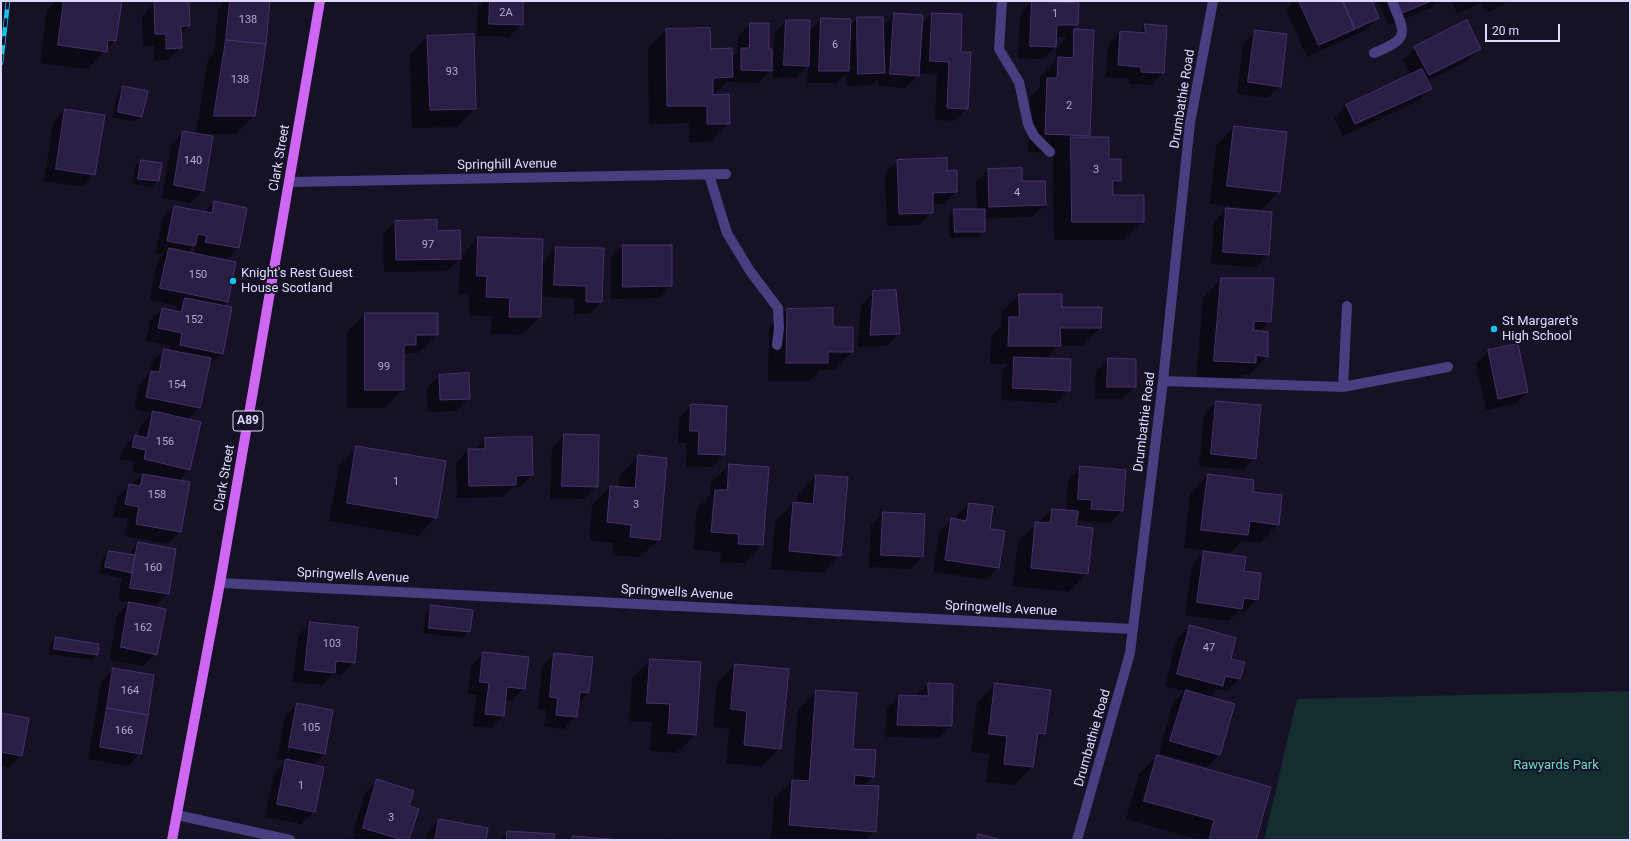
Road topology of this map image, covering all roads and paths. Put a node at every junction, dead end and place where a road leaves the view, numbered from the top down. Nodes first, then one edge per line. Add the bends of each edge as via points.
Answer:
1 (320, 1) edge
2 (1002, 1) edge
3 (1212, 1) edge
4 (1392, 1) edge
5 (1374, 53) dead end
6 (1050, 152) dead end
7 (709, 174) junction
8 (726, 174) dead end
9 (289, 182) junction
10 (1347, 306) dead end
11 (777, 345) dead end
12 (1448, 367) dead end
13 (1163, 381) junction
14 (1344, 387) junction
15 (220, 582) junction
16 (1133, 629) junction
17 (176, 815) junction
18 (172, 840) edge
19 (290, 840) edge
20 (1077, 840) edge

1 - 9 main road, Clark Street / A89
2 - 6 street via 999,50 1019,82 1028,124 1034,136
3 - 13 street, Drumbathie Road via 1190,123
4 - 5 street via 1403,31 1402,37 1389,47
7 - 8 street, Springhill Avenue
7 - 9 street, Springhill Avenue
7 - 11 street via 726,234 778,308
9 - 15 main road, Clark Street / A89
10 - 14 street
12 - 14 street
13 - 14 street
13 - 16 street, Drumbathie Road
15 - 16 street, Springwells Avenue
15 - 17 main road, Clark Street / A89
16 - 20 street, Drumbathie Road via 1130,654
17 - 18 main road, Clark Street / A89
17 - 19 street

